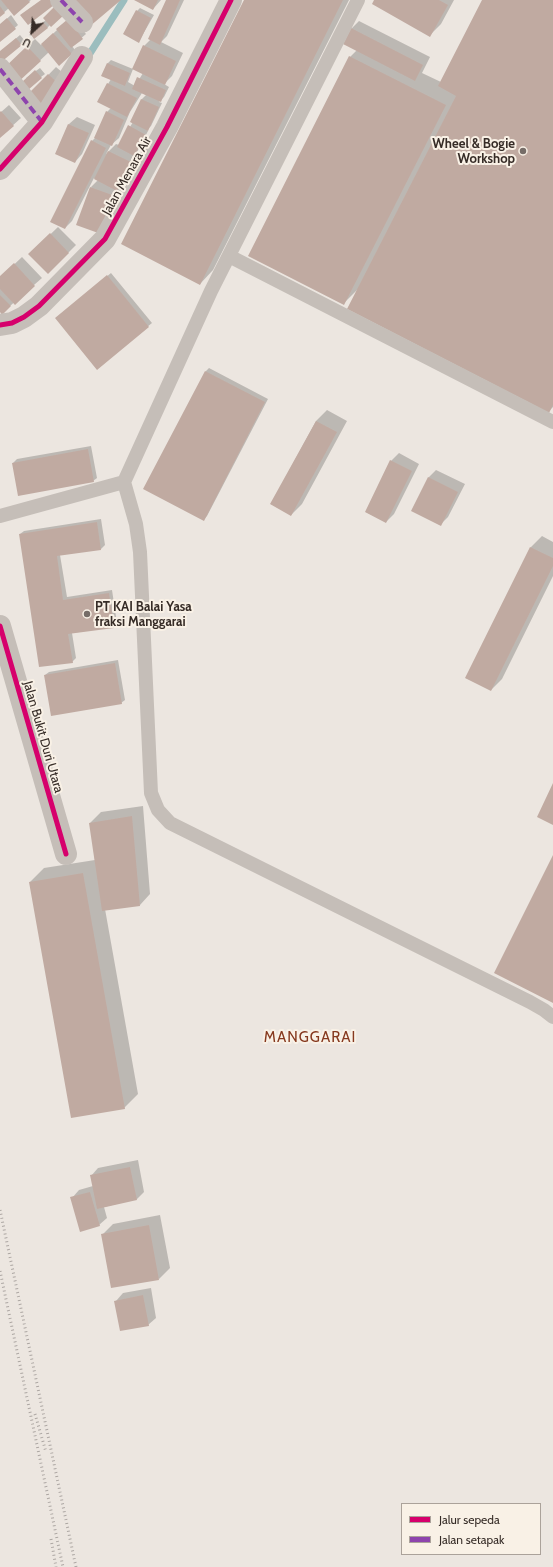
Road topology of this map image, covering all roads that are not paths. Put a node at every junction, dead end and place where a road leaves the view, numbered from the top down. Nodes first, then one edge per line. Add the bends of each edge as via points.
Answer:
1 (61, 0) edge
2 (231, 0) edge
3 (358, 0) edge
4 (82, 22) dead end
5 (82, 58) dead end
6 (0, 69) edge
7 (42, 122) junction
8 (0, 169) edge
9 (229, 256) junction
10 (0, 325) edge
11 (553, 422) edge
12 (124, 482) junction
13 (0, 516) edge
14 (0, 626) edge
15 (66, 854) dead end
16 (553, 1017) edge

1 - 4 street
2 - 10 street, Jalan Menara Air via 167,127 105,239 39,306 12,323
3 - 9 lane
5 - 7 street
6 - 7 street
7 - 8 street
9 - 11 lane
9 - 12 lane
12 - 13 lane
12 - 16 lane via 136,524 140,552 151,793 158,810 170,823 530,1002
14 - 15 street, Jalan Bukit Duri Utara

